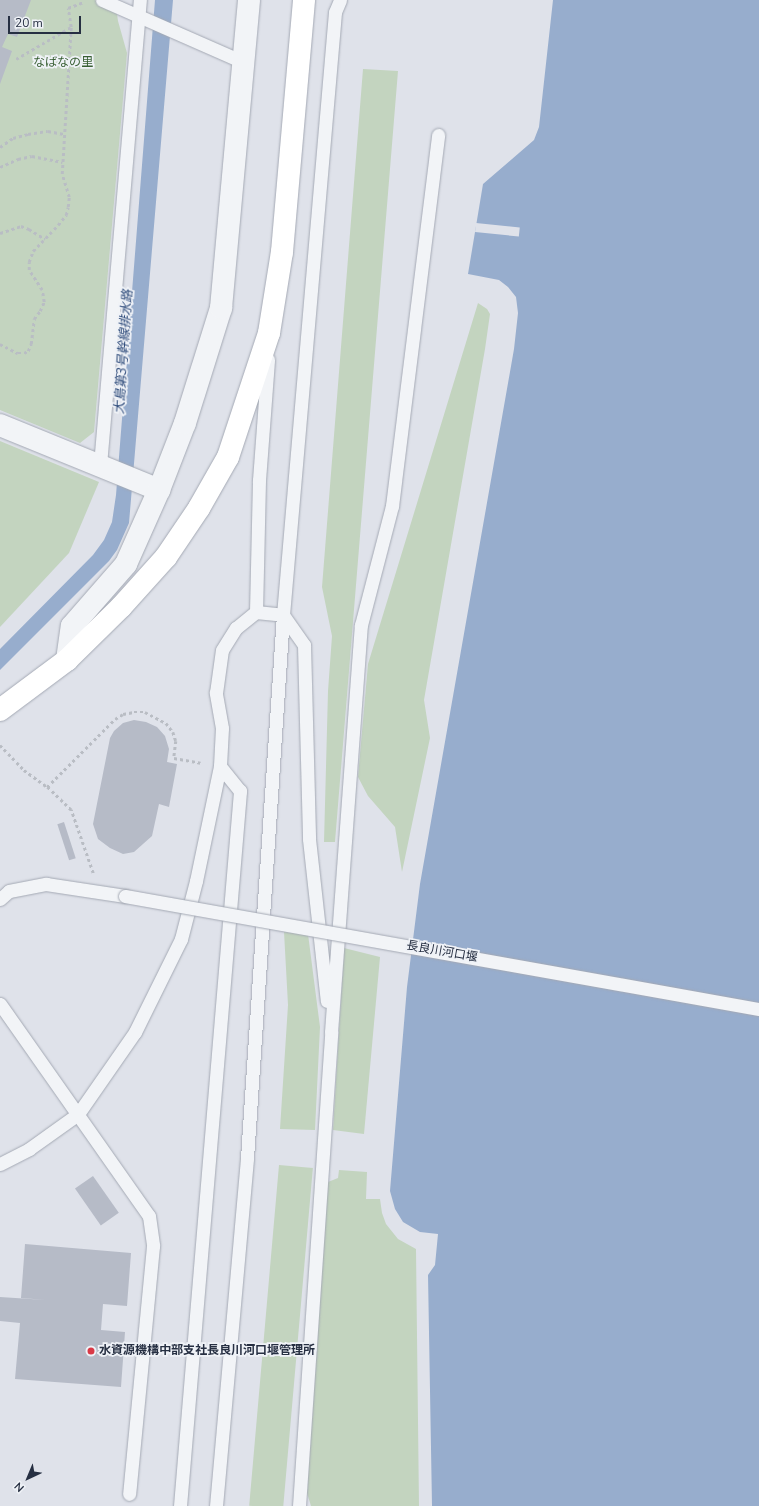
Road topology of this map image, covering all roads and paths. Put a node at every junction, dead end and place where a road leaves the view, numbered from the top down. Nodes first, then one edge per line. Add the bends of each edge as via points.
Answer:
1 (90, 0) edge
2 (102, 0) edge
3 (140, 0) edge
4 (249, 0) edge
5 (304, 0) edge
6 (340, 0) edge
7 (143, 18) junction
8 (71, 27) junction
9 (16, 59) dead end
10 (243, 62) junction
11 (64, 134) junction
12 (438, 135) dead end
13 (0, 146) edge
14 (62, 162) junction
15 (0, 167) edge
16 (0, 233) edge
17 (45, 239) junction
18 (270, 333) junction
19 (0, 344) edge
20 (0, 425) edge
21 (106, 467) junction
22 (149, 486) junction
23 (256, 612) junction
24 (284, 616) junction
25 (67, 660) junction
26 (0, 710) edge
27 (0, 745) edge
28 (220, 766) junction
29 (47, 787) junction
30 (100, 892) junction
31 (0, 899) edge
32 (0, 1004) edge
33 (759, 1009) edge
34 (331, 1032) junction
35 (78, 1114) junction
36 (0, 1164) edge
37 (129, 1494) dead end
38 (180, 1506) edge
39 (216, 1506) edge
40 (300, 1506) edge

1 - 8 path via 68,8
2 - 7 lane
3 - 7 lane
4 - 10 street
5 - 18 street via 282,252
6 - 24 lane via 335,12
7 - 10 lane
7 - 21 lane
8 - 9 path
8 - 11 path
10 - 22 street via 221,308 185,423
11 - 13 path via 48,131 28,134 13,138
11 - 14 path
12 - 34 lane via 392,506 361,625
14 - 15 path via 32,156
14 - 17 path via 62,174 69,197 68,207 66,215
16 - 17 path via 20,226
17 - 19 path via 32,251 29,262 29,270 42,290 44,302 34,320 31,344 24,353 18,353
18 - 23 lane via 259,480
18 - 25 street via 228,457 199,508 166,557 121,607
20 - 21 street
21 - 22 street
22 - 25 street via 126,564 72,626
23 - 24 lane
23 - 28 lane via 236,628 222,650 216,693 222,728
24 - 34 lane via 304,645 309,839
24 - 39 lane via 247,1158
25 - 26 street
27 - 29 path via 24,770
28 - 29 path via 174,758 176,741 166,723 145,712 134,712 114,719
28 - 35 lane via 181,939 135,1032
28 - 38 lane via 240,791
29 - 30 path via 71,810
30 - 31 lane, 長良川河口堰 via 46,884 9,891
30 - 33 lane, 長良川河口堰, bridge
32 - 35 lane
34 - 40 lane
35 - 36 lane via 29,1149
35 - 37 lane via 149,1216 152,1246

